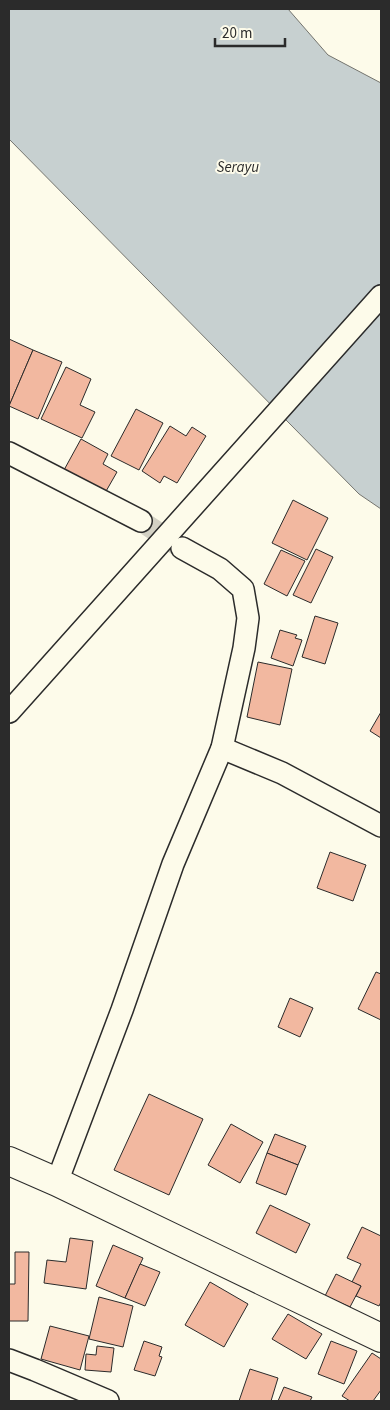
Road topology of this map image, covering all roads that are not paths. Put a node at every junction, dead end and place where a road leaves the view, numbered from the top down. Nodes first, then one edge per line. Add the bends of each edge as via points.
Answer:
1 (381, 296) edge
2 (9, 453) edge
3 (141, 521) tunnel mouth
4 (182, 548) tunnel mouth
5 (9, 712) edge
6 (222, 748) junction
7 (381, 826) edge
8 (9, 1160) edge
9 (57, 1182) junction
10 (381, 1338) edge
11 (9, 1360) edge
12 (108, 1401) edge

1 - 5 street
2 - 3 street
4 - 6 street via 220,569 243,589 248,618
6 - 7 street via 282,773
6 - 9 street via 173,864
8 - 9 main road
9 - 10 main road
11 - 12 street

